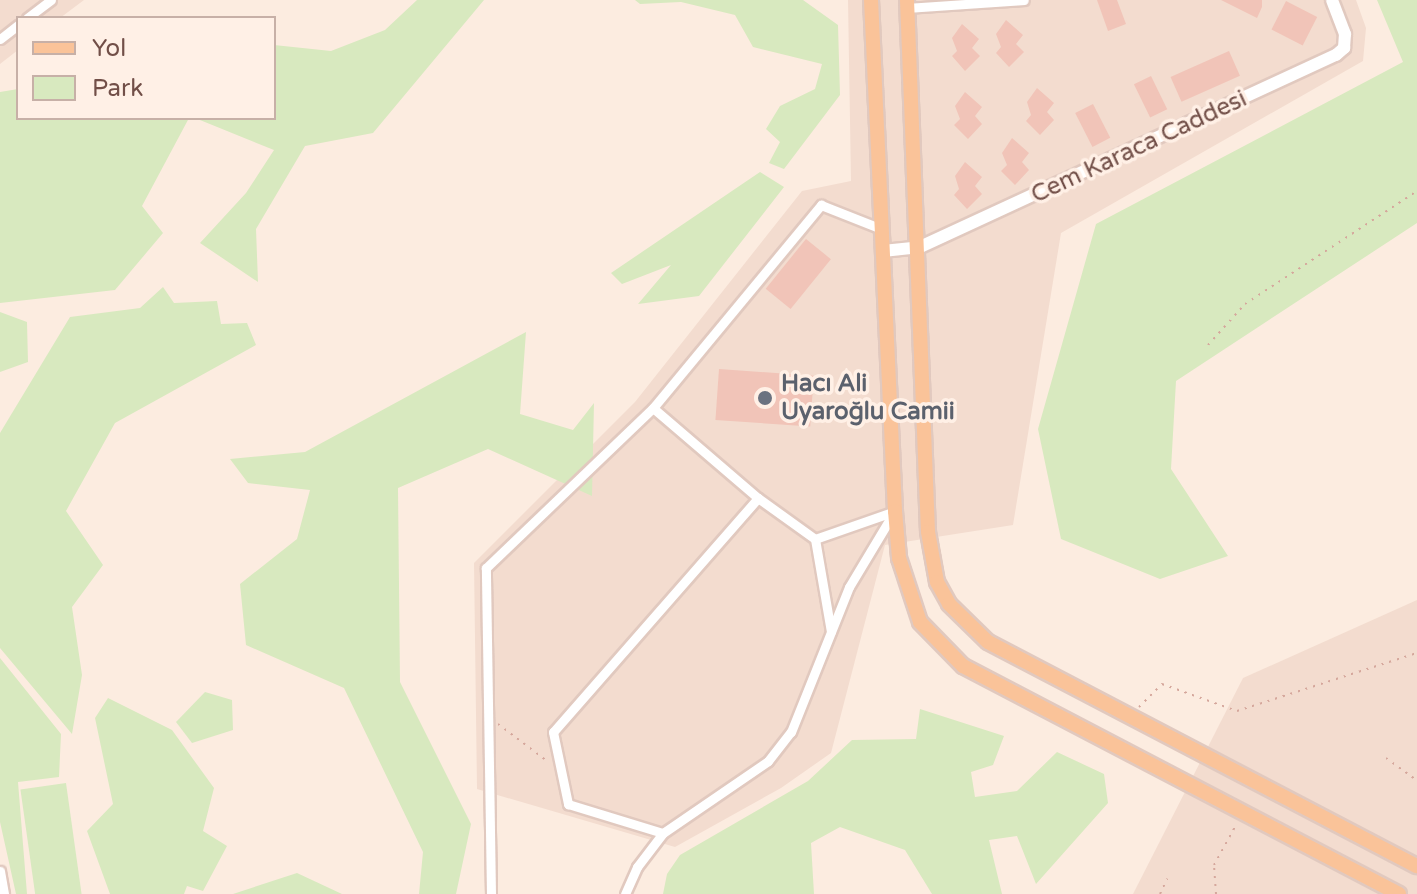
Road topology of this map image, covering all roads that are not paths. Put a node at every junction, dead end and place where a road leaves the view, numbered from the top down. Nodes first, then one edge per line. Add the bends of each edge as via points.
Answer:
1 (51, 0) edge
2 (871, 0) edge
3 (1024, 0) edge
4 (1332, 0) edge
5 (907, 4) edge
6 (30, 16) edge
7 (16, 27) edge
8 (0, 39) edge
9 (882, 229) junction
10 (920, 247) junction
11 (883, 251) junction
12 (653, 408) junction
13 (758, 498) junction
14 (895, 511) junction
15 (815, 539) junction
16 (831, 635) junction
17 (663, 833) junction
18 (1417, 866) edge
19 (0, 871) edge
20 (4, 894) edge
21 (491, 894) edge
22 (625, 894) edge
23 (1399, 894) edge

1 - 6 street
2 - 9 main road
3 - 5 street
4 - 10 street, Cem Karaca Caddesi via 1345,34 1344,48 1336,55
5 - 10 main road
7 - 8 street
9 - 11 main road
9 - 12 street via 821,205
10 - 11 street, Cem Karaca Caddesi
10 - 18 main road via 928,532 937,582 961,618 988,642
11 - 14 main road
12 - 13 street
12 - 21 street via 486,568
13 - 15 street
13 - 17 street via 553,732 568,804
14 - 15 street
14 - 16 street via 849,587
14 - 23 main road via 911,603 947,654
15 - 16 street
16 - 17 street via 791,732 768,761
17 - 22 street via 637,867
19 - 20 street

